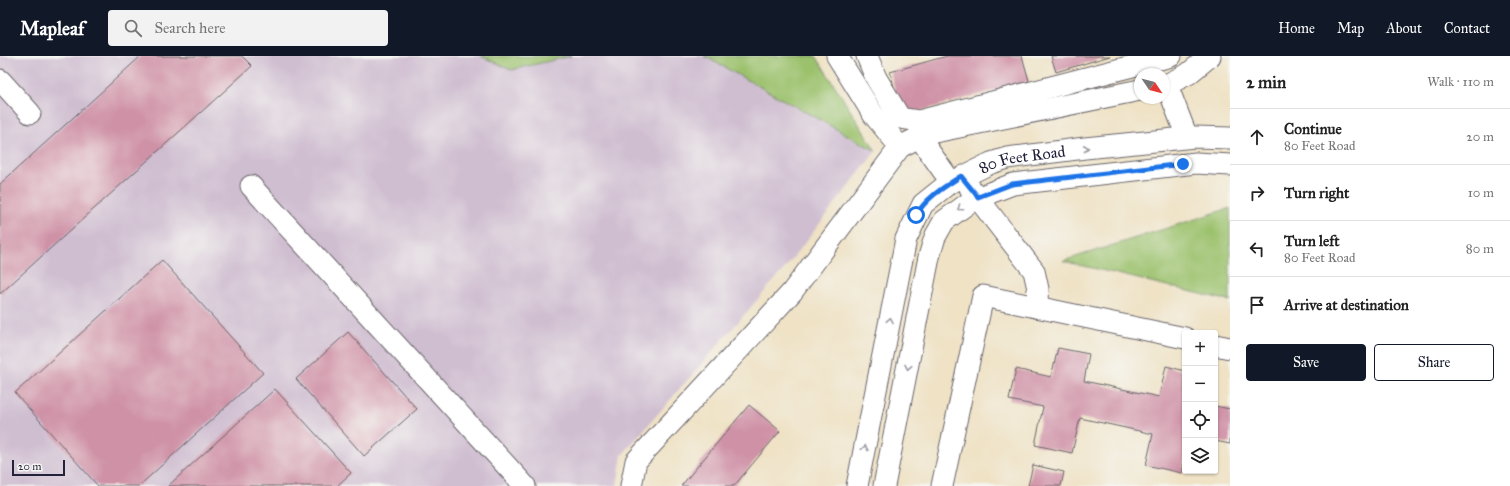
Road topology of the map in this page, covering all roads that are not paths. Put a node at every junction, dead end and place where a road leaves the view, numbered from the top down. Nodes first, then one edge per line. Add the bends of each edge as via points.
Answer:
1 (867, 56) edge
2 (1171, 56) edge
3 (1201, 59) edge
4 (847, 60) edge
5 (0, 80) edge
6 (1170, 82) edge
7 (1134, 91) edge
8 (1170, 96) edge
9 (30, 114) dead end
10 (919, 137) junction
11 (1186, 138) junction
12 (1230, 138) edge
13 (900, 147) junction
14 (1230, 165) edge
15 (956, 179) junction
16 (250, 186) dead end
17 (978, 197) junction
18 (1036, 307) junction
19 (1182, 337) edge
20 (1218, 346) edge
21 (1230, 348) edge
22 (526, 486) edge
23 (631, 486) edge
24 (857, 486) edge
25 (884, 486) edge
26 (942, 486) edge

1 - 2 street via 876,78 900,118 919,121
3 - 6 street
4 - 13 street via 873,114
5 - 9 street
7 - 10 street via 995,118
8 - 11 street
10 - 13 street
10 - 15 street
11 - 12 street, 80 Feet Road
15 -> 11 street, 80 Feet Road via 1007,158
13 - 23 street via 792,292 636,461
14 - 17 street, 80 Feet Road via 1196,163 1049,179 1012,184
15 - 17 street
24 -> 15 street, 80 Feet Road via 906,239 923,204
16 - 22 street
17 - 18 street via 1034,271 1038,289
17 -> 25 street, 80 Feet Road via 944,221 932,247
18 - 19 street
18 - 26 street via 983,296
20 - 21 street

